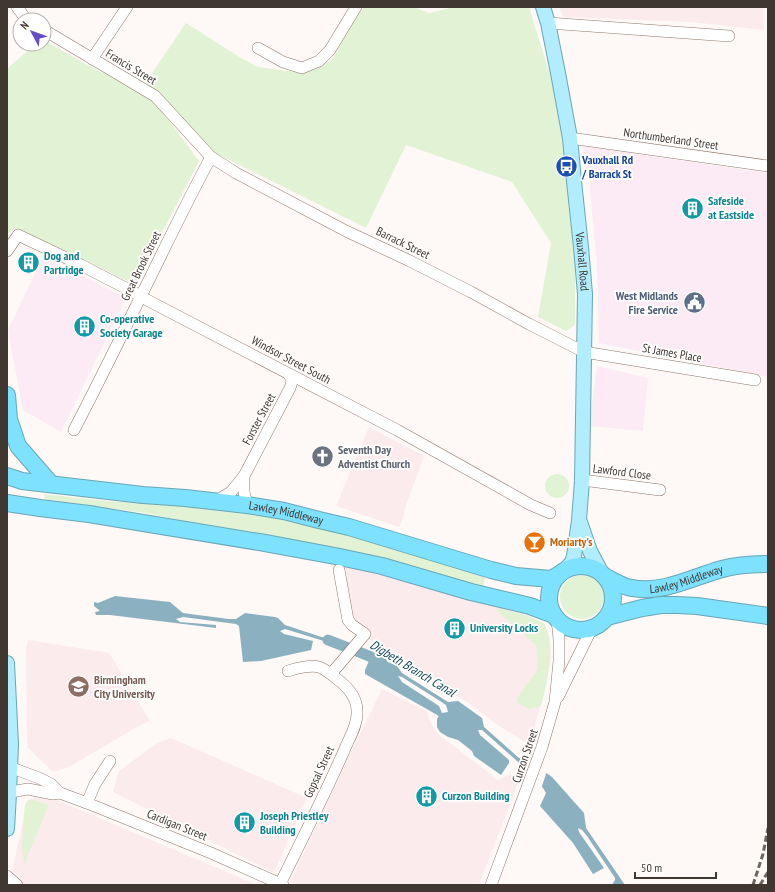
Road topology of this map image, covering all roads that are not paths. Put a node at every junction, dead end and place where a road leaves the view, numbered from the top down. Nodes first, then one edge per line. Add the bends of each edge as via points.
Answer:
1 (127, 7) edge
2 (356, 7) edge
3 (543, 7) edge
4 (548, 23) junction
5 (52, 35) edge
6 (729, 36) dead end
7 (258, 48) dead end
8 (92, 59) junction
9 (570, 138) junction
10 (211, 157) junction
11 (768, 166) edge
12 (7, 251) edge
13 (142, 296) junction
14 (584, 352) junction
15 (289, 375) junction
16 (755, 380) dead end
17 (7, 395) edge
18 (74, 430) dead end
19 (7, 476) edge
20 (244, 476) junction
21 (582, 481) junction
22 (51, 484) junction
23 (660, 490) dead end
24 (216, 501) junction
25 (7, 503) edge
26 (247, 505) junction
27 (550, 513) dead end
28 (579, 520) junction
29 (768, 564) edge
30 (339, 570) dead end
31 (562, 572) junction
32 (604, 575) junction
33 (768, 616) edge
34 (556, 617) junction
35 (607, 617) junction
36 (592, 628) junction
37 (7, 662) edge
38 (288, 671) dead end
39 (331, 674) junction
40 (555, 702) junction
41 (110, 762) dead end
42 (9, 777) edge
43 (60, 793) junction
44 (87, 803) junction
45 (7, 829) edge
46 (7, 876) edge
47 (282, 884) edge
48 (17, 885) edge
49 (491, 885) edge

1 - 8 street
2 - 7 street via 330,50 319,61 302,68 283,62
3 - 4 main road, Vauxhall Road
4 - 6 street
4 - 9 main road, Vauxhall Road
5 - 8 street, Francis Street
8 - 10 street, Francis Street via 155,96
9 - 11 street, Northumberland Street
9 - 14 main road, Vauxhall Road via 582,247 585,294
10 - 13 street, Great Brook Street
10 - 14 street, Barrack Street via 236,173 346,231 472,292
12 - 13 street, Windsor Street South via 18,235
13 - 15 street, Windsor Street South
13 - 18 street, Great Brook Street
14 - 16 street, St James Place
14 - 21 main road, Vauxhall Road
15 - 20 street, Forster Street via 292,380 290,388
15 - 27 street, Windsor Street South via 397,430 536,508
17 - 22 highway via 9,419 18,446
19 - 22 highway, Lawley Middleway via 22,481
20 - 24 street, Forster Street via 231,492
20 - 26 street
21 - 23 street, Lawford Close
21 - 28 main road, Vauxhall Road
22 - 24 highway, Lawley Middleway
24 - 26 highway, Lawley Middleway
25 - 34 highway via 89,514 335,556 530,606
26 - 31 highway, Lawley Middleway via 349,527 516,576 550,579
28 - 31 main road, Vauxhall Road via 574,556
28 - 32 main road, Vauxhall Road
29 - 32 highway, Lawley Middleway via 741,565 660,588 648,589 632,589
30 - 39 street via 348,620 365,634
31 - 32 highway via 584,566 596,569
31 - 34 highway via 552,584 549,595 550,605
32 - 35 highway via 613,593 613,602
33 - 35 highway, Lawley Middleway via 677,604 642,608
34 - 36 highway via 570,628
34 - 40 street, Curzon Street via 559,661
35 - 36 highway
36 - 40 street, Curzon Street
37 - 42 main road via 10,718
38 - 39 street via 312,667
39 - 47 street, Gopsal Street via 350,691 357,708 355,725
40 - 49 street, Curzon Street via 530,783
41 - 44 street via 95,784
42 - 43 street, Cardigan Street via 28,789
42 - 43 street, Cardigan Street via 39,778 51,784
42 - 45 main road
43 - 44 street, Cardigan Street
44 - 47 street, Cardigan Street
46 - 48 street

